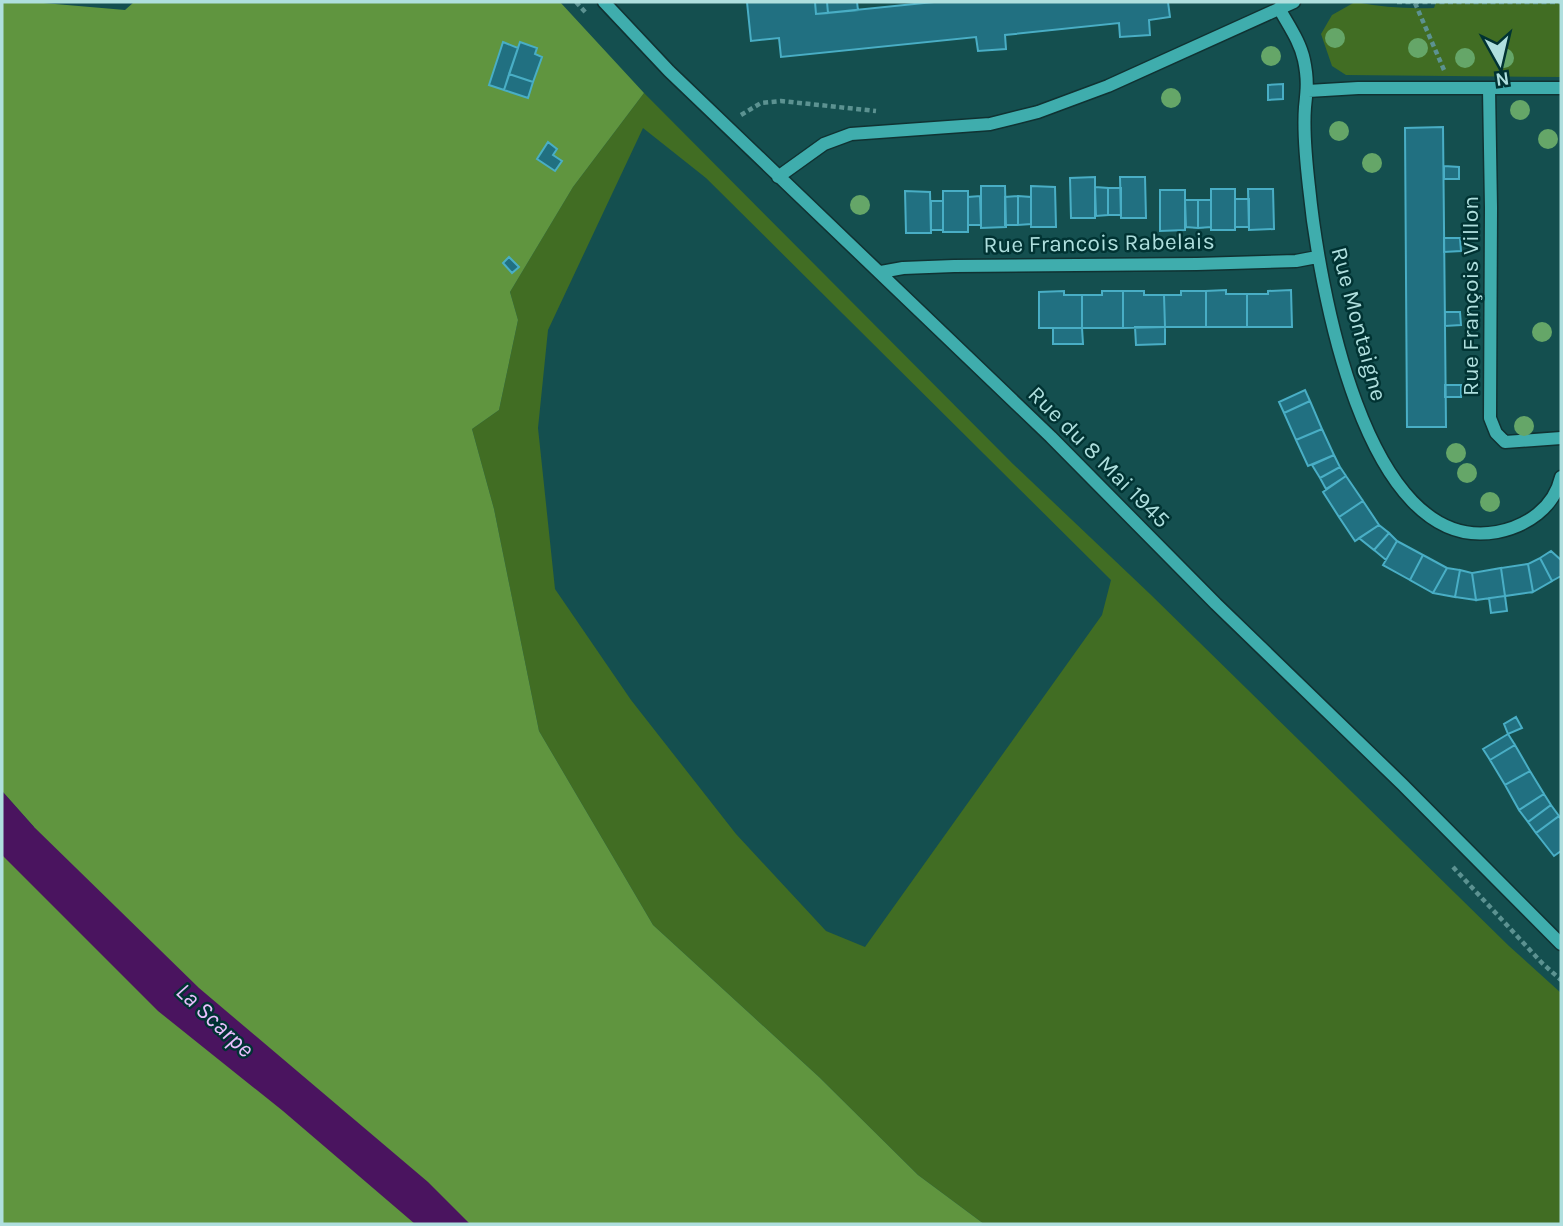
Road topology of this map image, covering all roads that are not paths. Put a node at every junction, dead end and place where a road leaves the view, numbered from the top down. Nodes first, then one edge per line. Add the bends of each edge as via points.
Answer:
1 (604, 2) edge
2 (1294, 2) edge
3 (1279, 8) junction
4 (1561, 88) edge
5 (1489, 89) junction
6 (1308, 91) junction
7 (778, 177) junction
8 (1317, 257) junction
9 (881, 272) junction
10 (1561, 439) edge
11 (1561, 477) edge
12 (1561, 944) edge

1 - 7 street, Rue du 8 Mai 1945
2 - 3 street
3 - 6 street, Rue Montaigne via 1304,58
3 - 7 street via 1108,86 1038,112 990,124 852,134 824,144
4 - 5 street
5 - 6 street
5 - 10 street, Rue François Villon via 1490,418 1505,442
6 - 8 street, Rue Montaigne via 1308,185
7 - 9 street, Rue du 8 Mai 1945
8 - 9 street, Rue Francois Rabelais
8 - 11 street, Rue Montaigne via 1348,381 1362,417 1388,472 1421,510 1458,531 1510,529 1541,512 1553,499
9 - 12 street, Rue du 8 Mai 1945

